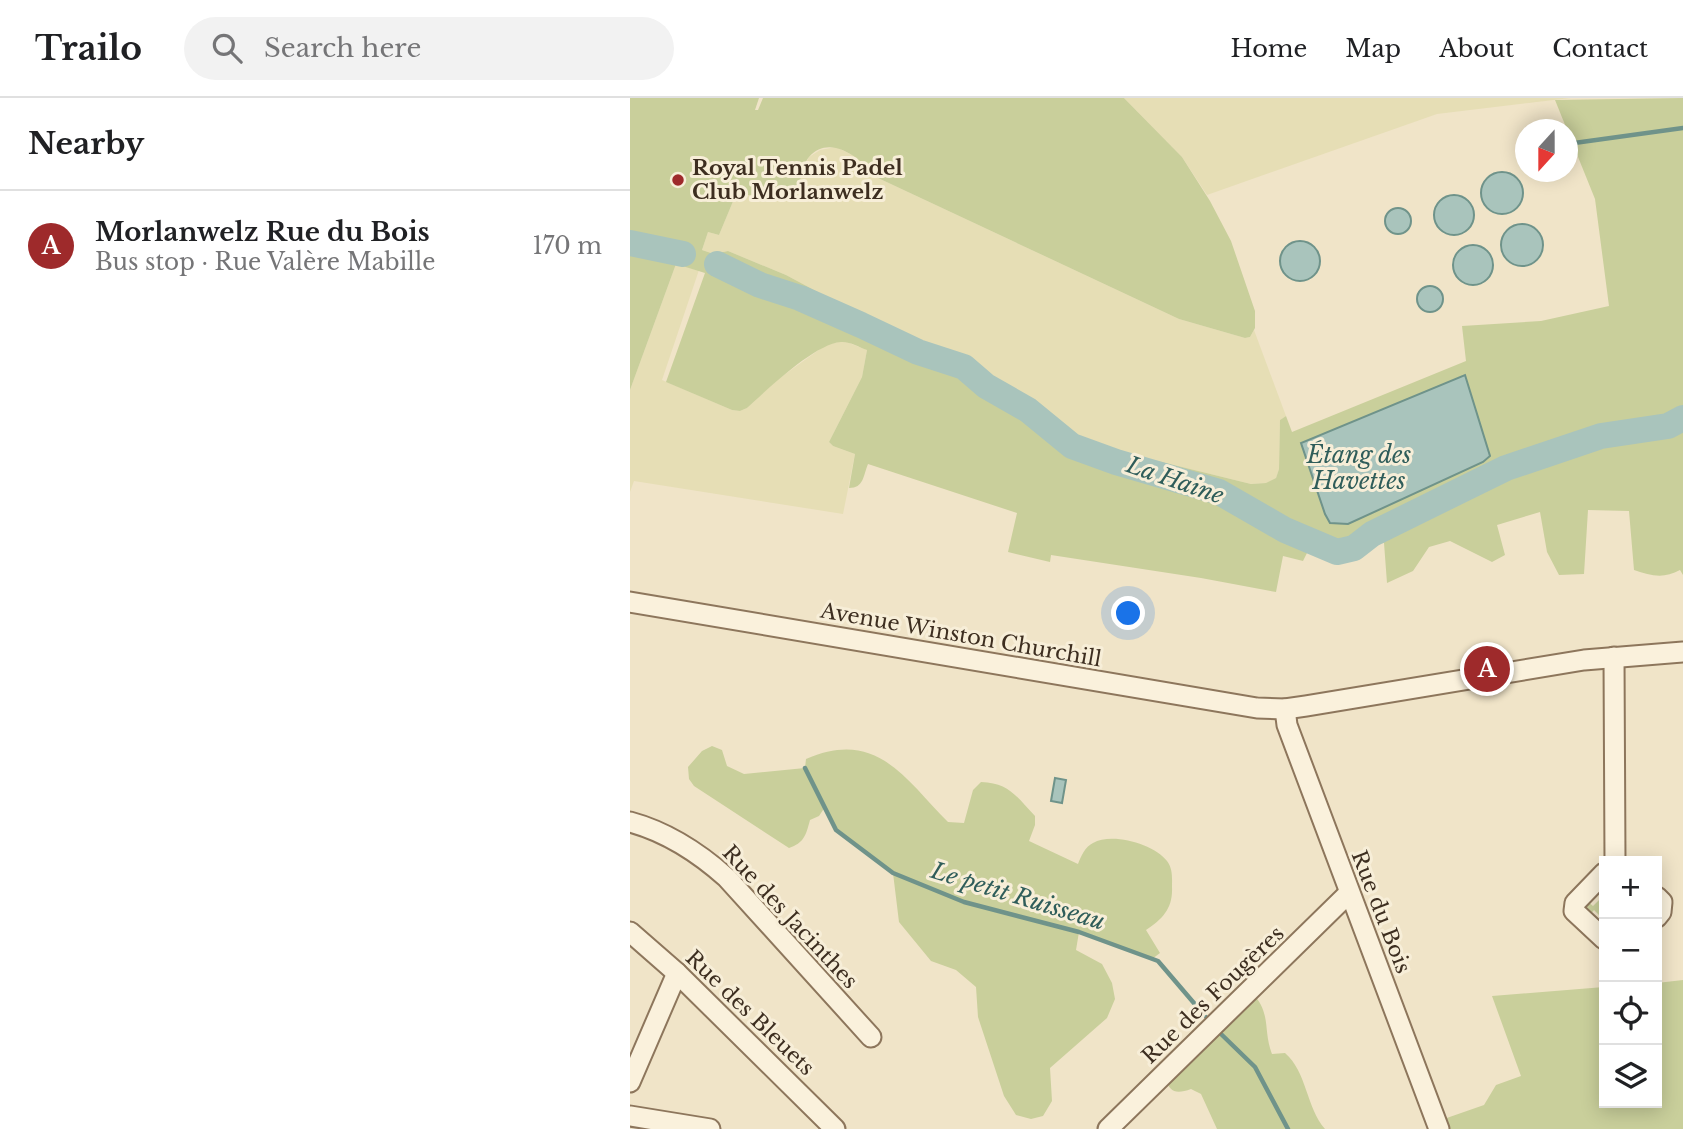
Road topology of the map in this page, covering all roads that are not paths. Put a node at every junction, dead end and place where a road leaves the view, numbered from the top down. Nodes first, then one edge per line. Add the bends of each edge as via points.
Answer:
1 (630, 602) edge
2 (1683, 652) edge
3 (1614, 657) junction
4 (1285, 709) junction
5 (630, 822) edge
6 (1616, 856) edge
7 (1599, 878) edge
8 (1349, 893) junction
9 (630, 932) edge
10 (1599, 934) edge
11 (677, 973) junction
12 (871, 1037) dead end
13 (630, 1082) edge
14 (630, 1116) edge
15 (710, 1129) edge
16 (835, 1129) edge
17 (1108, 1129) edge
18 (1439, 1129) edge

1 - 4 street, Avenue Winston Churchill
2 - 3 street, Avenue Winston Churchill
3 - 4 street, Avenue Winston Churchill
3 - 6 street
4 - 8 street, Rue du Bois
5 - 12 street, Rue des Jacinthes via 667,836 712,864
7 - 10 street via 1575,903 1574,911
8 - 17 street, Rue des Fougères
8 - 18 street, Rue du Bois
9 - 11 street, Rue des Bleuets
11 - 13 street
11 - 16 street, Rue des Bleuets
14 - 15 street

